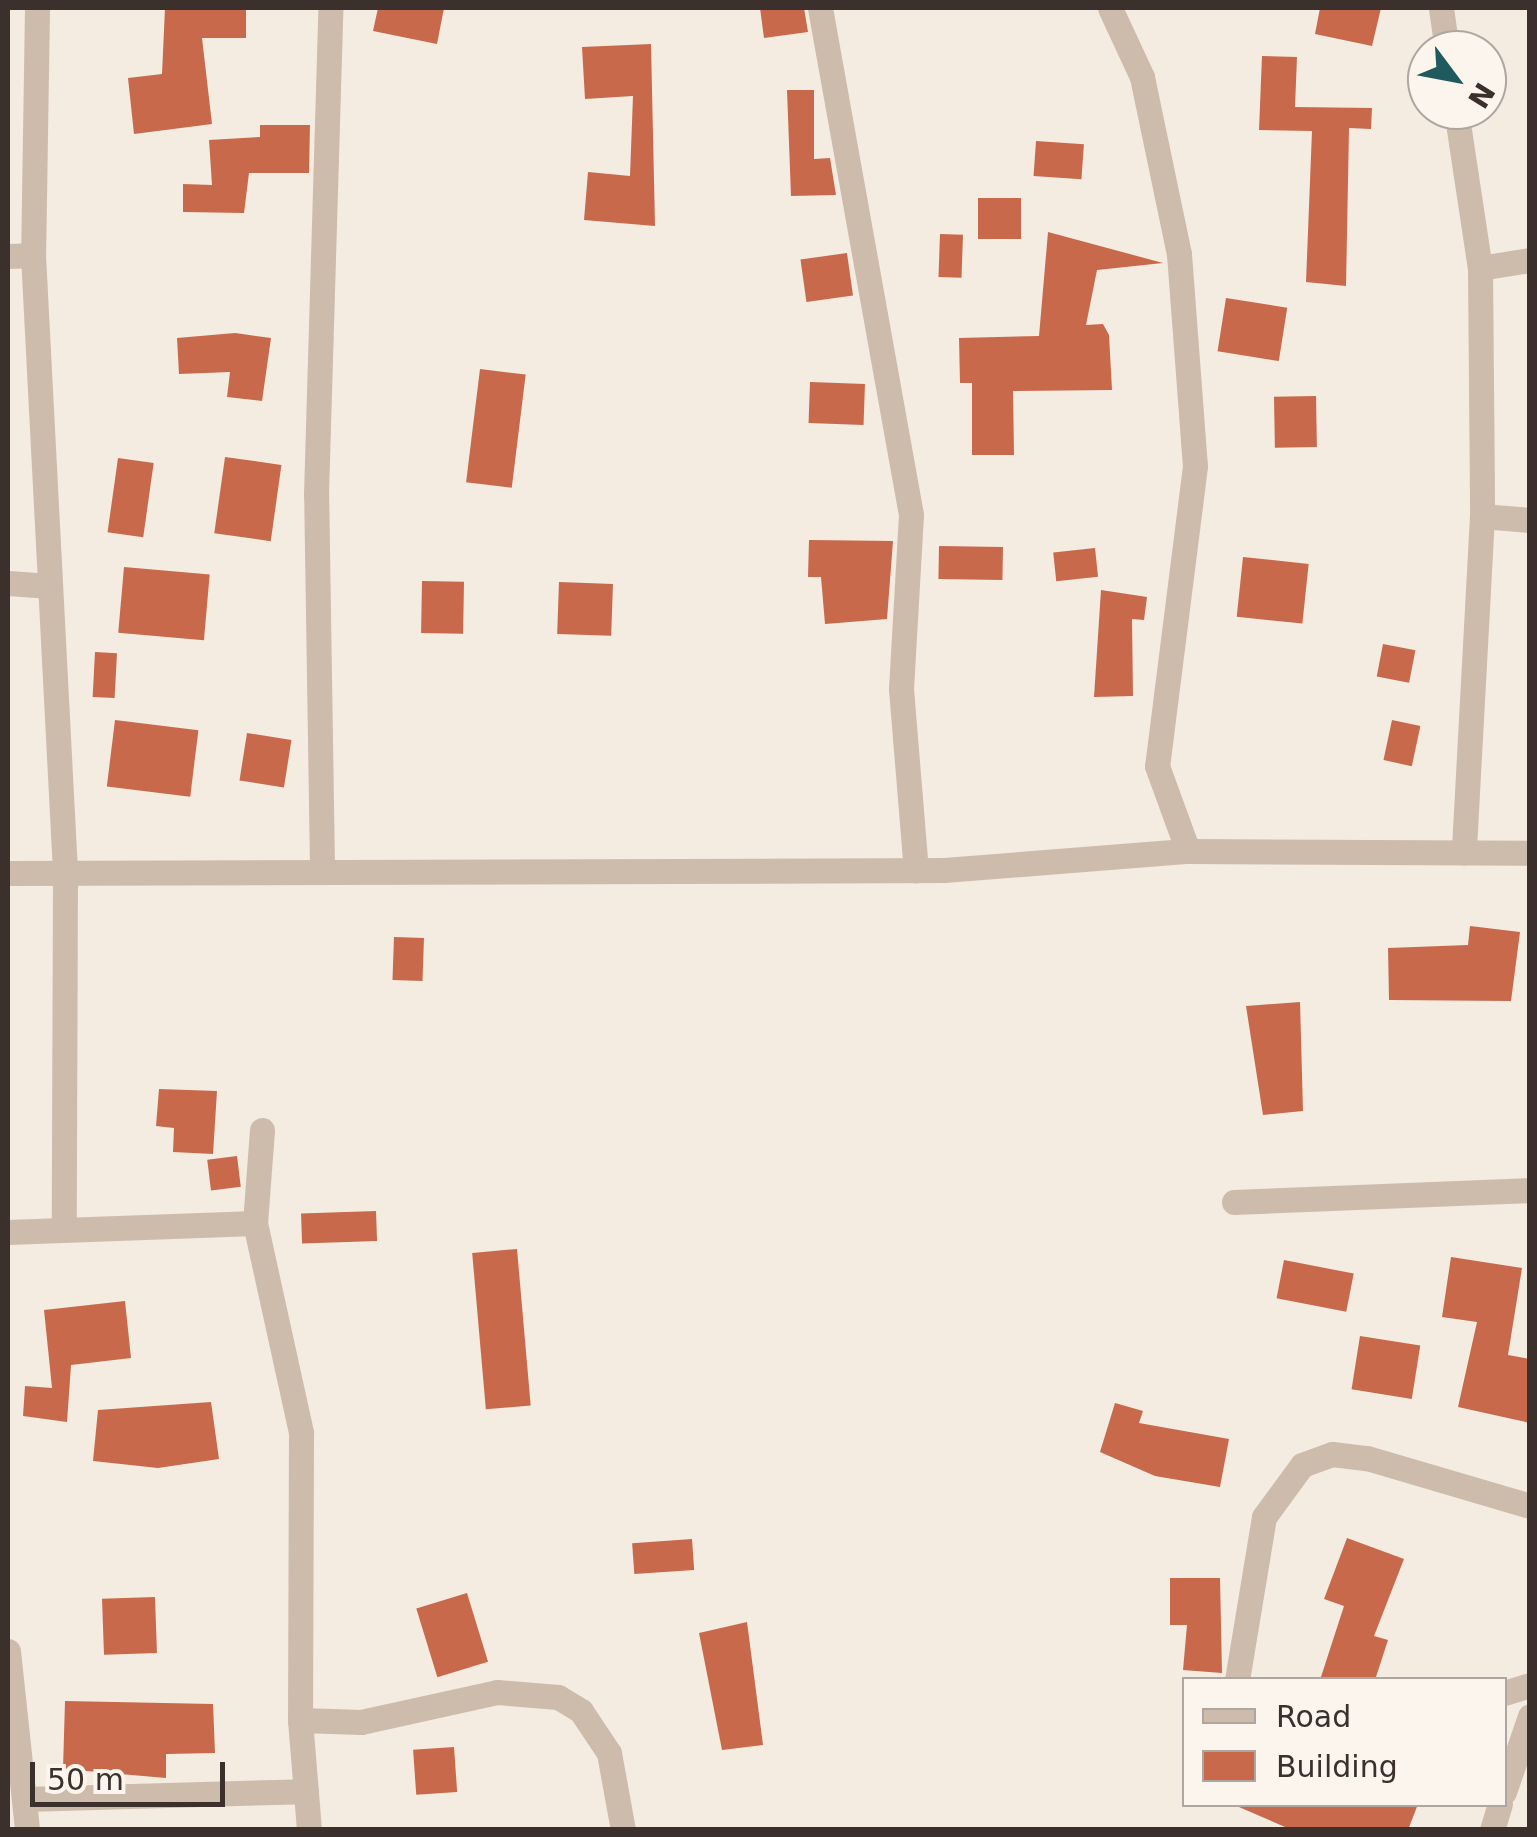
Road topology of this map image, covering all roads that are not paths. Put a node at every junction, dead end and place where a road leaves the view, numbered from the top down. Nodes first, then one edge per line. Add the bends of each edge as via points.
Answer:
1 (38, 8) edge
2 (330, 8) edge
3 (820, 8) edge
4 (1110, 8) edge
5 (1459, 130) edge
6 (20, 255) edge
7 (1530, 260) edge
8 (1480, 268) junction
9 (1482, 516) junction
10 (1530, 520) edge
11 (8, 582) edge
12 (50, 586) junction
13 (1188, 850) junction
14 (1464, 853) junction
15 (1530, 853) edge
16 (322, 867) junction
17 (916, 870) junction
18 (65, 871) junction
19 (8, 873) edge
20 (262, 1130) dead end
21 (1530, 1190) edge
22 (1234, 1202) dead end
23 (256, 1222) junction
24 (64, 1226) junction
25 (8, 1232) edge
26 (1530, 1506) edge
27 (8, 1652) edge
28 (1237, 1677) edge
29 (1530, 1716) edge
30 (300, 1720) junction
31 (1507, 1783) edge
32 (306, 1790) junction
33 (25, 1798) junction
34 (27, 1830) edge
35 (310, 1830) edge
36 (623, 1830) edge

1 - 6 street
2 - 16 street via 316,494
3 - 17 street via 911,515 900,689
4 - 13 street via 1142,76 1179,254 1195,466 1157,766
5 - 8 street
6 - 12 street
7 - 8 street
8 - 9 street
9 - 10 street
9 - 14 street
11 - 12 street
12 - 18 street
13 - 14 street
13 - 17 street
14 - 15 street
16 - 17 street
16 - 18 street
18 - 19 street
18 - 24 street
20 - 23 street
21 - 22 street
23 - 24 street
23 - 30 street via 301,1433
24 - 25 street
26 - 28 street via 1367,1458 1332,1454 1302,1465 1264,1517
27 - 33 street
29 - 31 street
30 - 32 street
30 - 36 street via 361,1722 498,1692 558,1697 580,1711 609,1753
32 - 33 street
32 - 35 street
33 - 34 street

